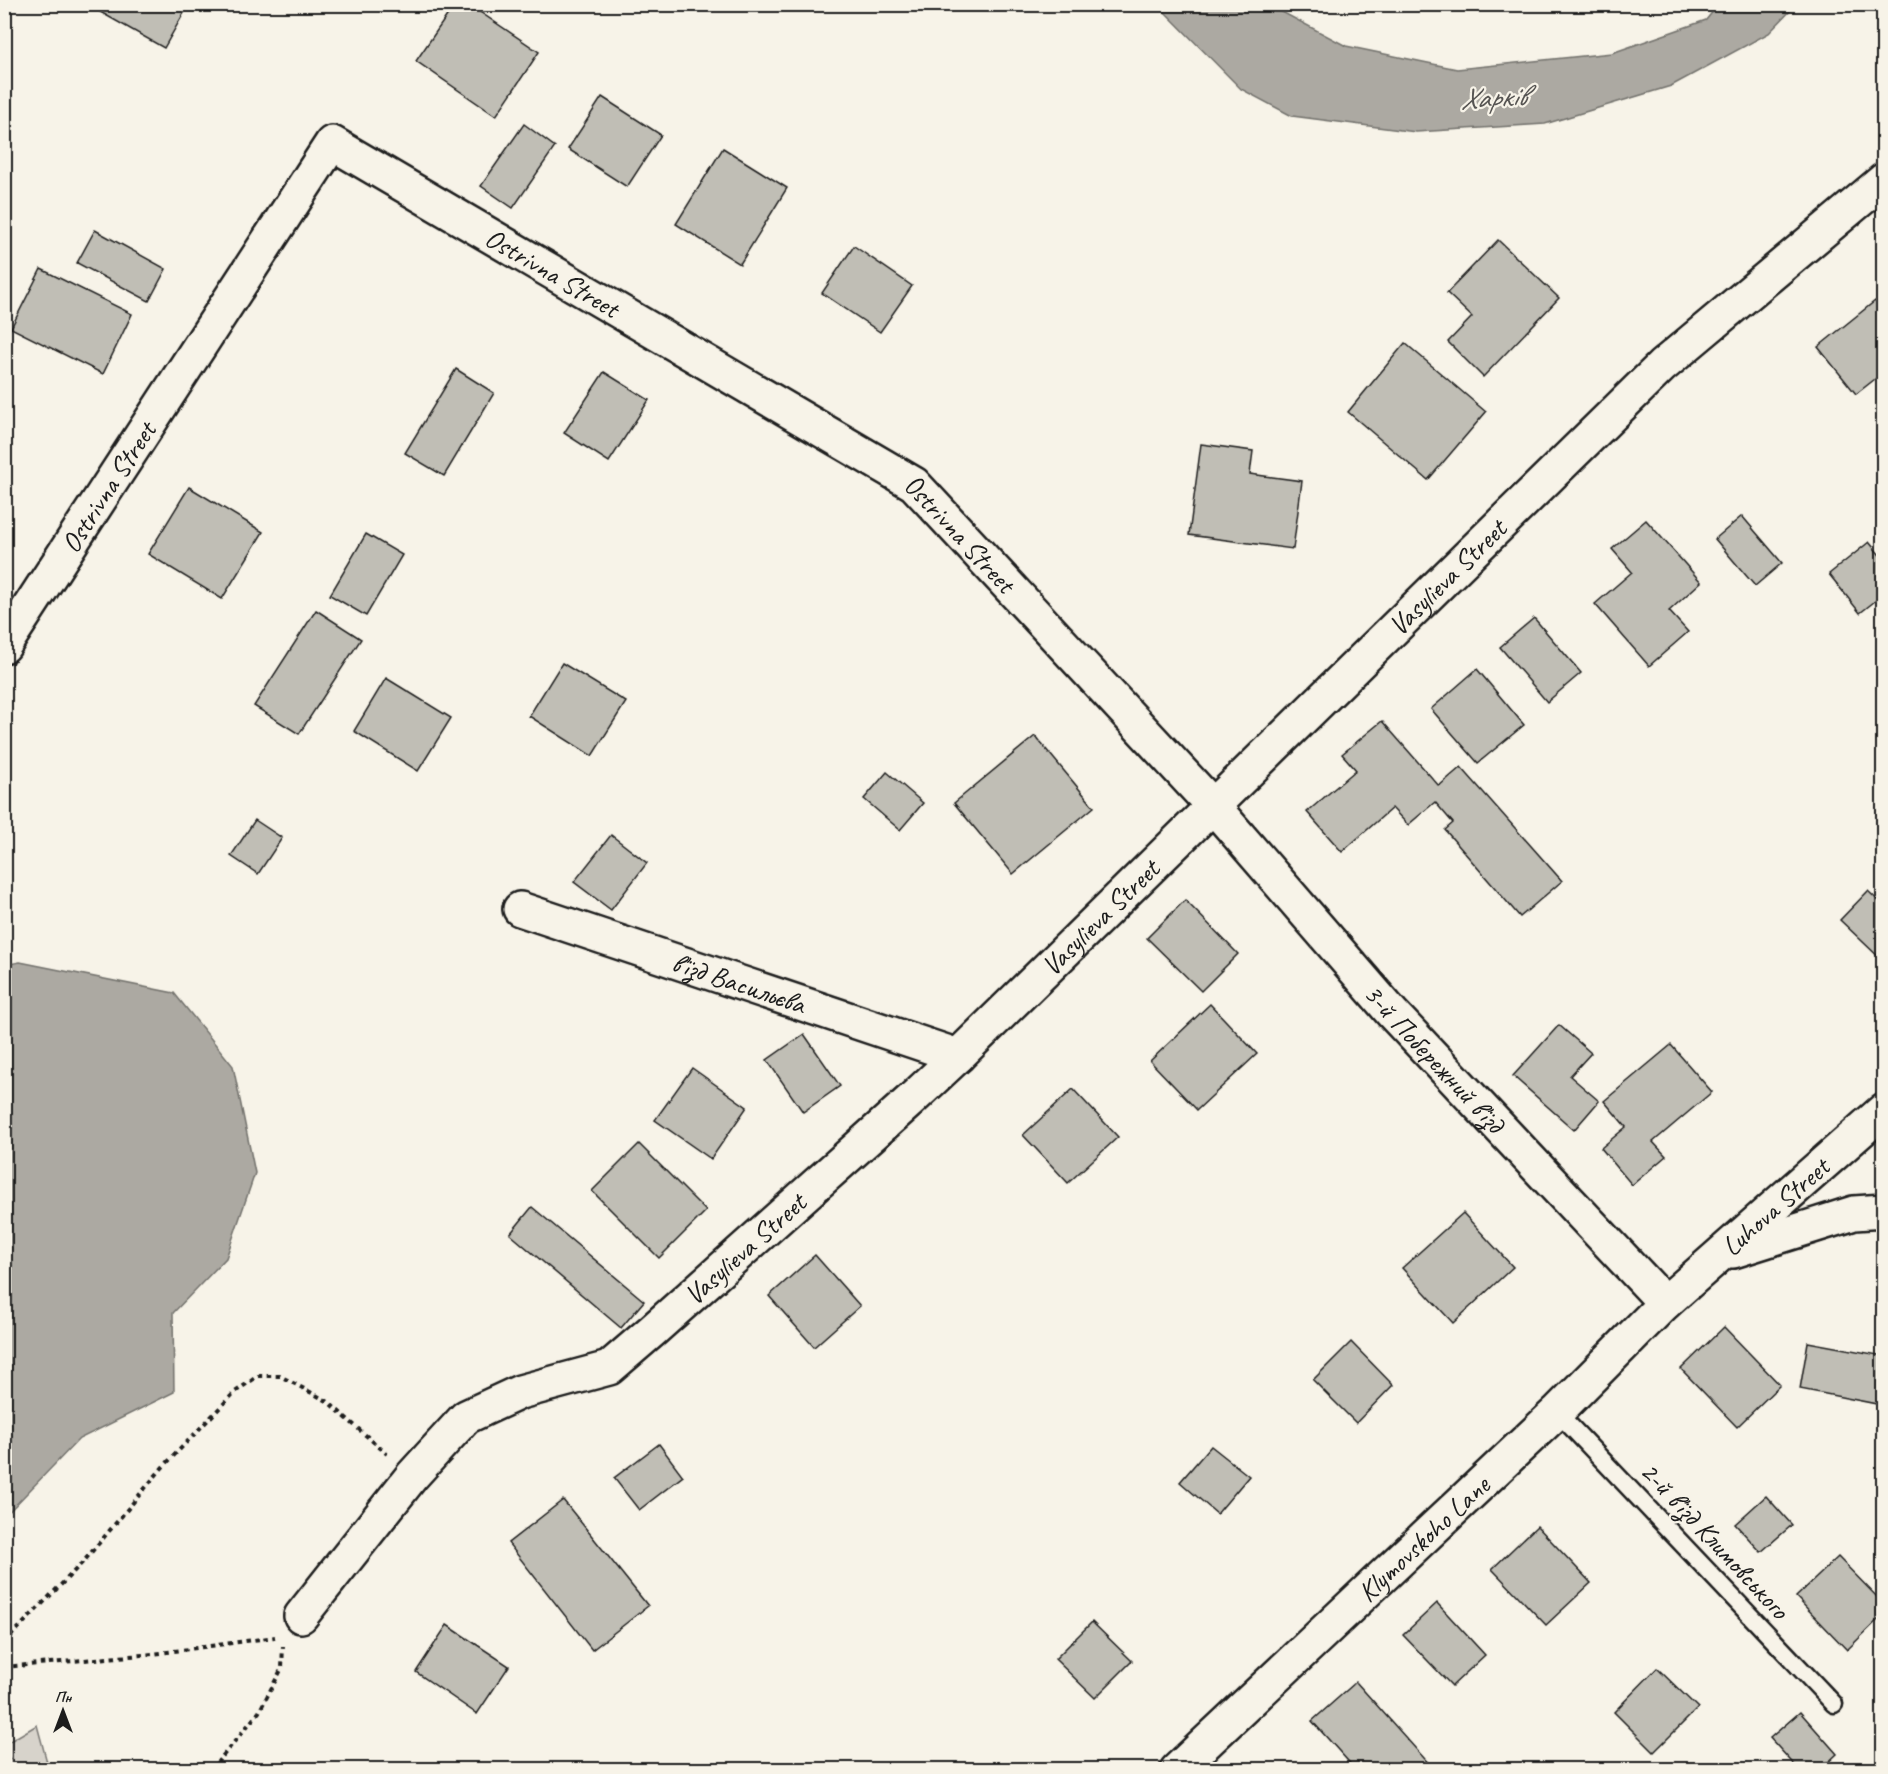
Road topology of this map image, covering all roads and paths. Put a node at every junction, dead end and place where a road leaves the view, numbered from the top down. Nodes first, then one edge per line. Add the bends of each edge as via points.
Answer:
1 (1884, 180) edge
2 (4, 646) edge
3 (1213, 806) junction
4 (520, 909) dead end
5 (958, 1056) junction
6 (1884, 1110) edge
7 (1884, 1211) edge
8 (1720, 1255) junction
9 (1665, 1303) junction
10 (1557, 1412) junction
11 (412, 1476) junction
12 (301, 1616) dead end
13 (4, 1643) edge
14 (4, 1667) edge
15 (1834, 1704) dead end
16 (4, 1748) edge
17 (12, 1770) edge
18 (211, 1770) edge
19 (1177, 1770) edge

1 - 3 street, Vasylieva Street via 1662,366
2 - 3 street, Ostrivna Street via 332,143 914,484
3 - 5 street, Vasylieva Street
3 - 9 street, 3-й Побережний в'їзд via 1392,1013
4 - 5 street, в'їзд Васильєва
5 - 11 street, Vasylieva Street via 609,1368 520,1392 466,1417
6 - 8 street, Luhova Street
7 - 8 street via 1854,1213
8 - 9 street, Luhova Street
9 - 10 street, Klymovskoho Lane
10 - 15 lane, 2-й в'їзд Климовського
10 - 19 street, Klymovskoho Lane
11 - 12 street, Vasylieva Street
11 - 13 path via 327,1401 280,1376 258,1376 235,1392 162,1468 84,1561
14 - 18 path via 153,1654 283,1636 282,1668 259,1712
16 - 17 path

